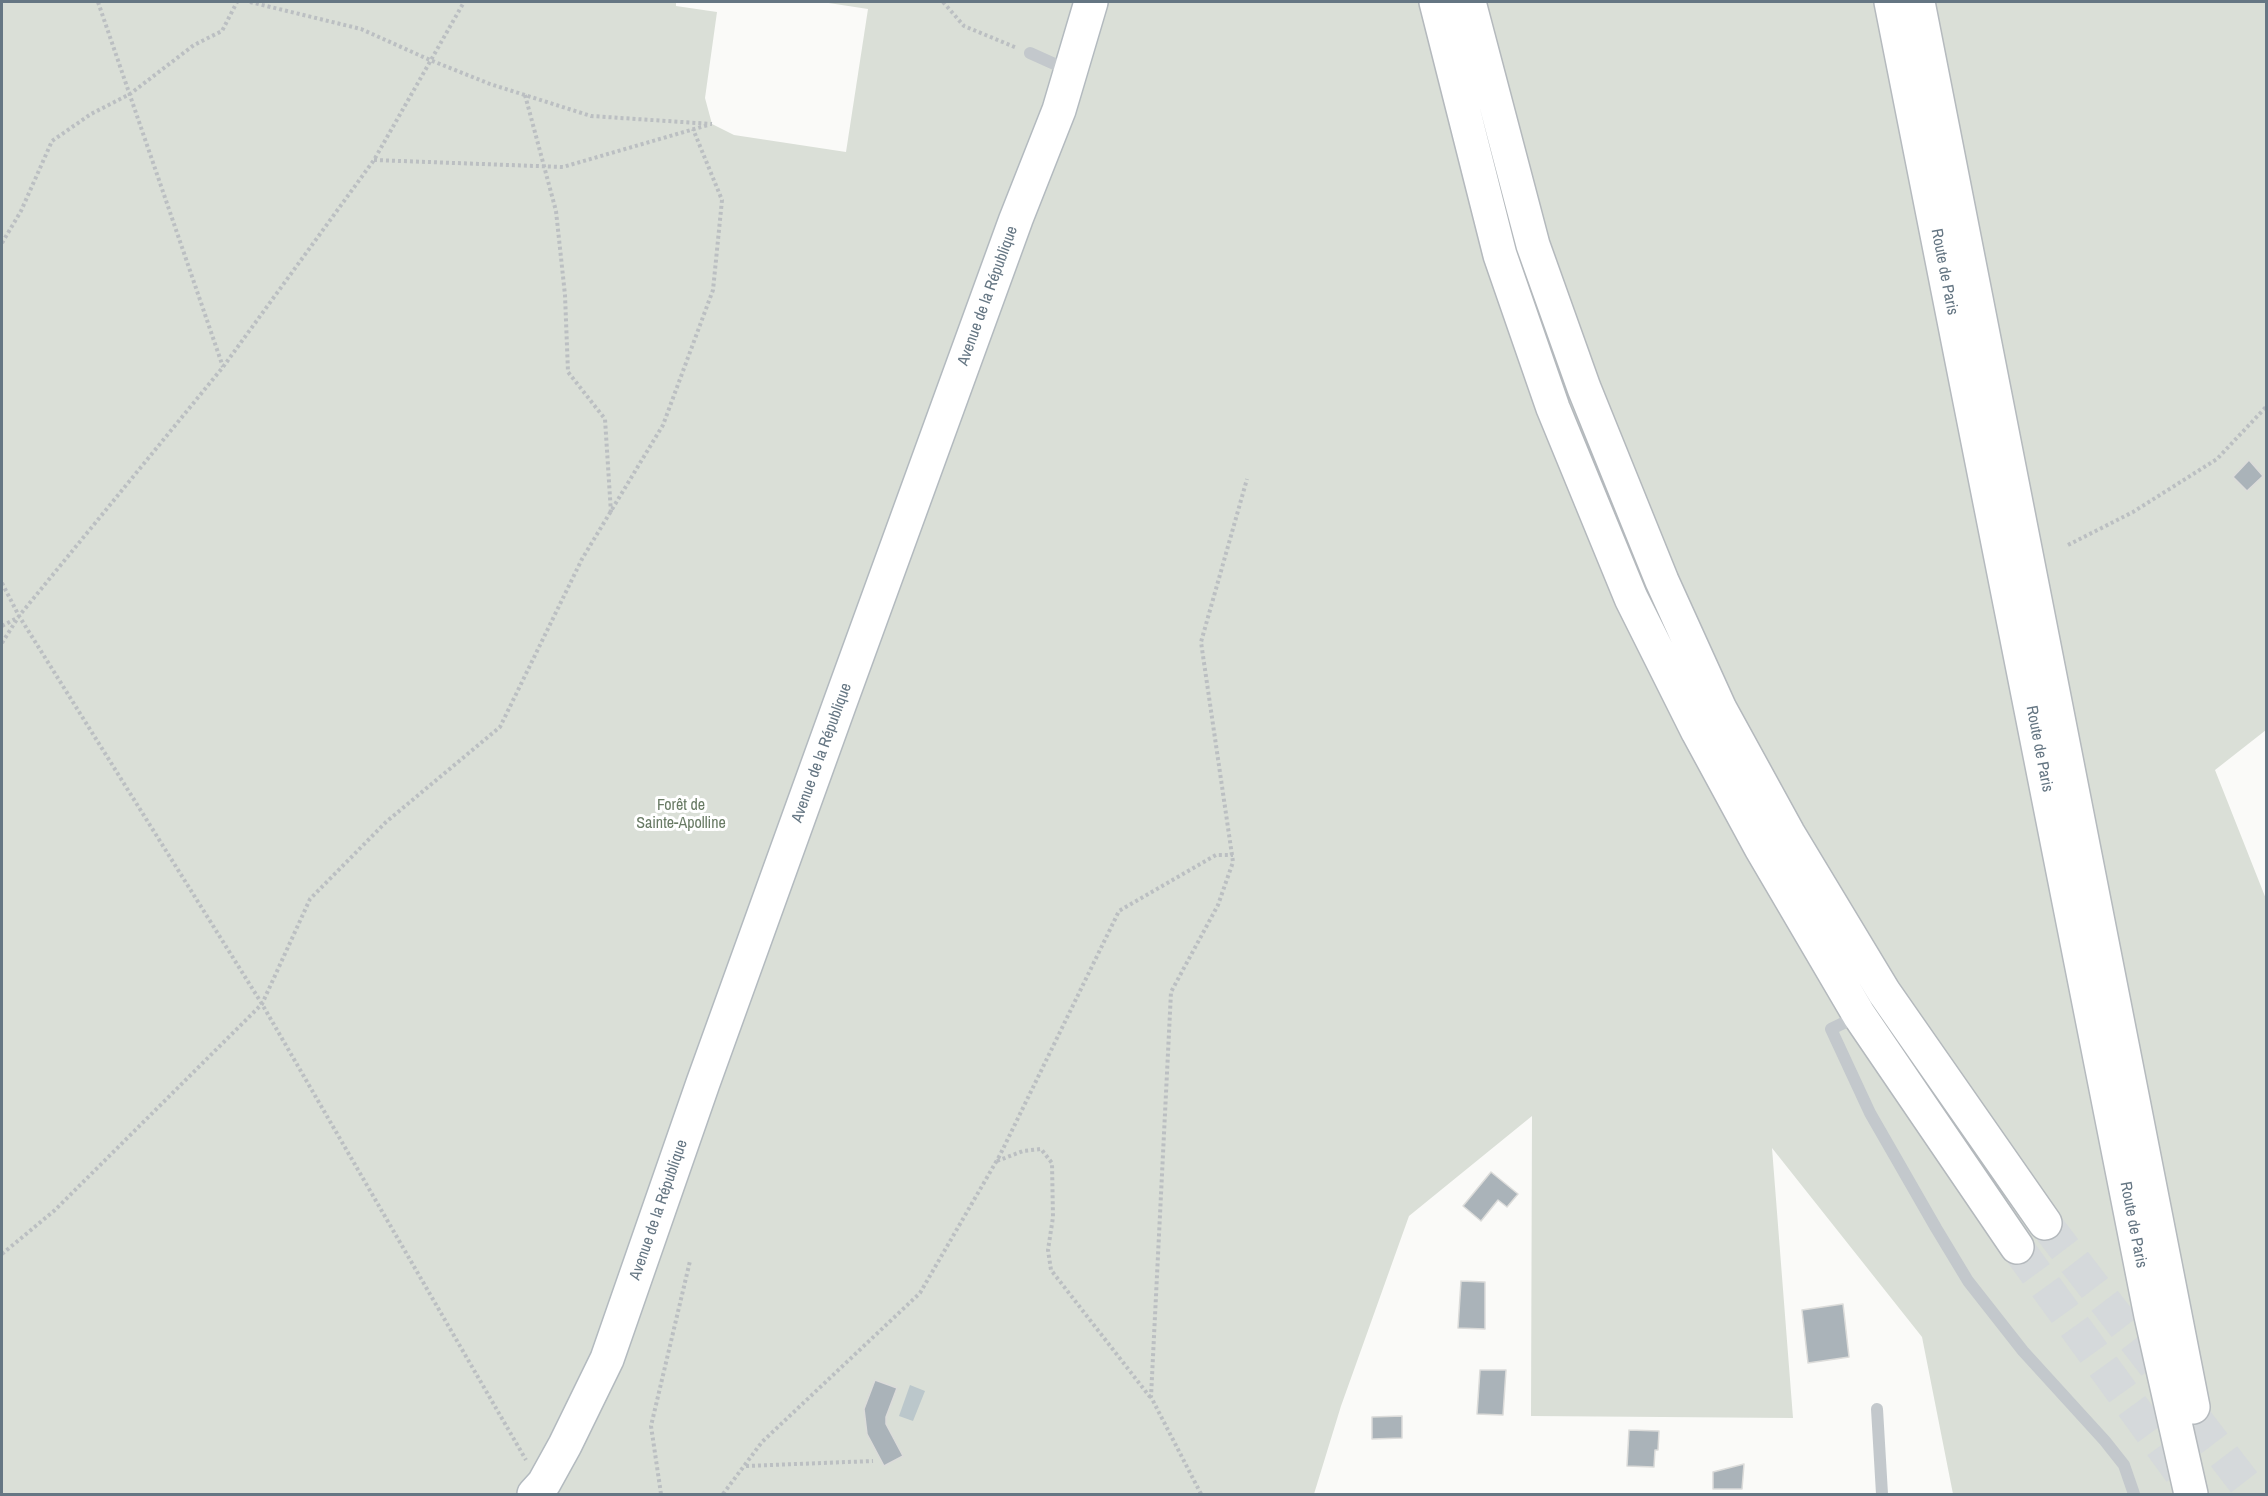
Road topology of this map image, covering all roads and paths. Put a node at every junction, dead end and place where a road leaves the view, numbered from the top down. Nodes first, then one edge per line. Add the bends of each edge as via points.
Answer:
1 (98, 2) edge
2 (237, 2) edge
3 (250, 2) edge
4 (464, 2) edge
5 (943, 2) edge
6 (1091, 2) edge
7 (1436, 2) edge
8 (1469, 2) edge
9 (1891, 2) edge
10 (1918, 2) edge
11 (1030, 53) joint
12 (430, 60) junction
13 (1071, 72) junction
14 (130, 94) junction
15 (525, 95) junction
16 (693, 129) junction
17 (374, 160) junction
18 (544, 166) junction
19 (2, 243) edge
20 (223, 367) junction
21 (2266, 407) edge
22 (1247, 479) dead end
23 (611, 513) junction
24 (2068, 545) dead end
25 (2, 583) edge
26 (19, 616) junction
27 (2, 626) edge
28 (2, 643) edge
29 (1233, 855) junction
30 (262, 1004) junction
31 (1859, 1015) junction
32 (996, 1161) junction
33 (2045, 1223) tunnel mouth
34 (2018, 1247) tunnel mouth
35 (2, 1254) edge
36 (690, 1261) dead end
37 (1151, 1397) junction
38 (1877, 1409) dead end
39 (873, 1461) dead end
40 (745, 1466) junction
41 (539, 1489) edge
42 (661, 1494) edge
43 (723, 1494) edge
44 (1201, 1494) edge
45 (1882, 1494) edge
46 (2134, 1494) edge
47 (2192, 1494) edge
48 (2210, 1494) edge

1 - 14 path
2 - 14 path via 222,31 194,45
3 - 12 path via 361,29
4 - 12 path
5 - 11 path via 964,26
6 - 13 main road, Avenue de la République
7 - 31 main road via 1500,255 1552,408 1631,598 1761,848
8 - 33 main road via 1541,267 1584,388 1662,581 1720,709 1788,833 1884,992
9 - 47 main road, Route de Paris via 2149,1305
10 - 48 main road, Route de Paris
11 - 13 lane
12 - 15 path
12 - 17 path
13 - 41 main road, Avenue de la République via 703,1083 607,1359
14 - 19 path via 52,141
14 - 20 path
15 - 16 path via 591,116 712,124
15 - 18 path
16 - 18 path via 563,167
16 - 23 path via 722,200 713,290 663,425
17 - 18 path
17 - 20 path
18 - 23 path via 556,211 568,372 605,419
20 - 26 path
21 - 24 path via 2217,459 2133,512
22 - 29 path via 1201,642
23 - 30 path via 582,559 500,727 386,822 310,899
25 - 26 path
26 - 27 path
26 - 28 path
26 - 30 path
29 - 32 path via 1216,855 1119,911
29 - 37 path via 1218,905 1171,992
30 - 35 path via 56,1210
30 - 41 path
31 - 34 main road
31 - 46 lane via 1831,1029 1870,1113 1968,1281 2023,1351 2124,1465
32 - 37 path via 1041,1149 1052,1163 1053,1217 1048,1250 1051,1270
32 - 40 path via 920,1293 762,1442
36 - 42 path via 651,1426
37 - 44 path
38 - 45 lane
39 - 40 path
40 - 43 path

